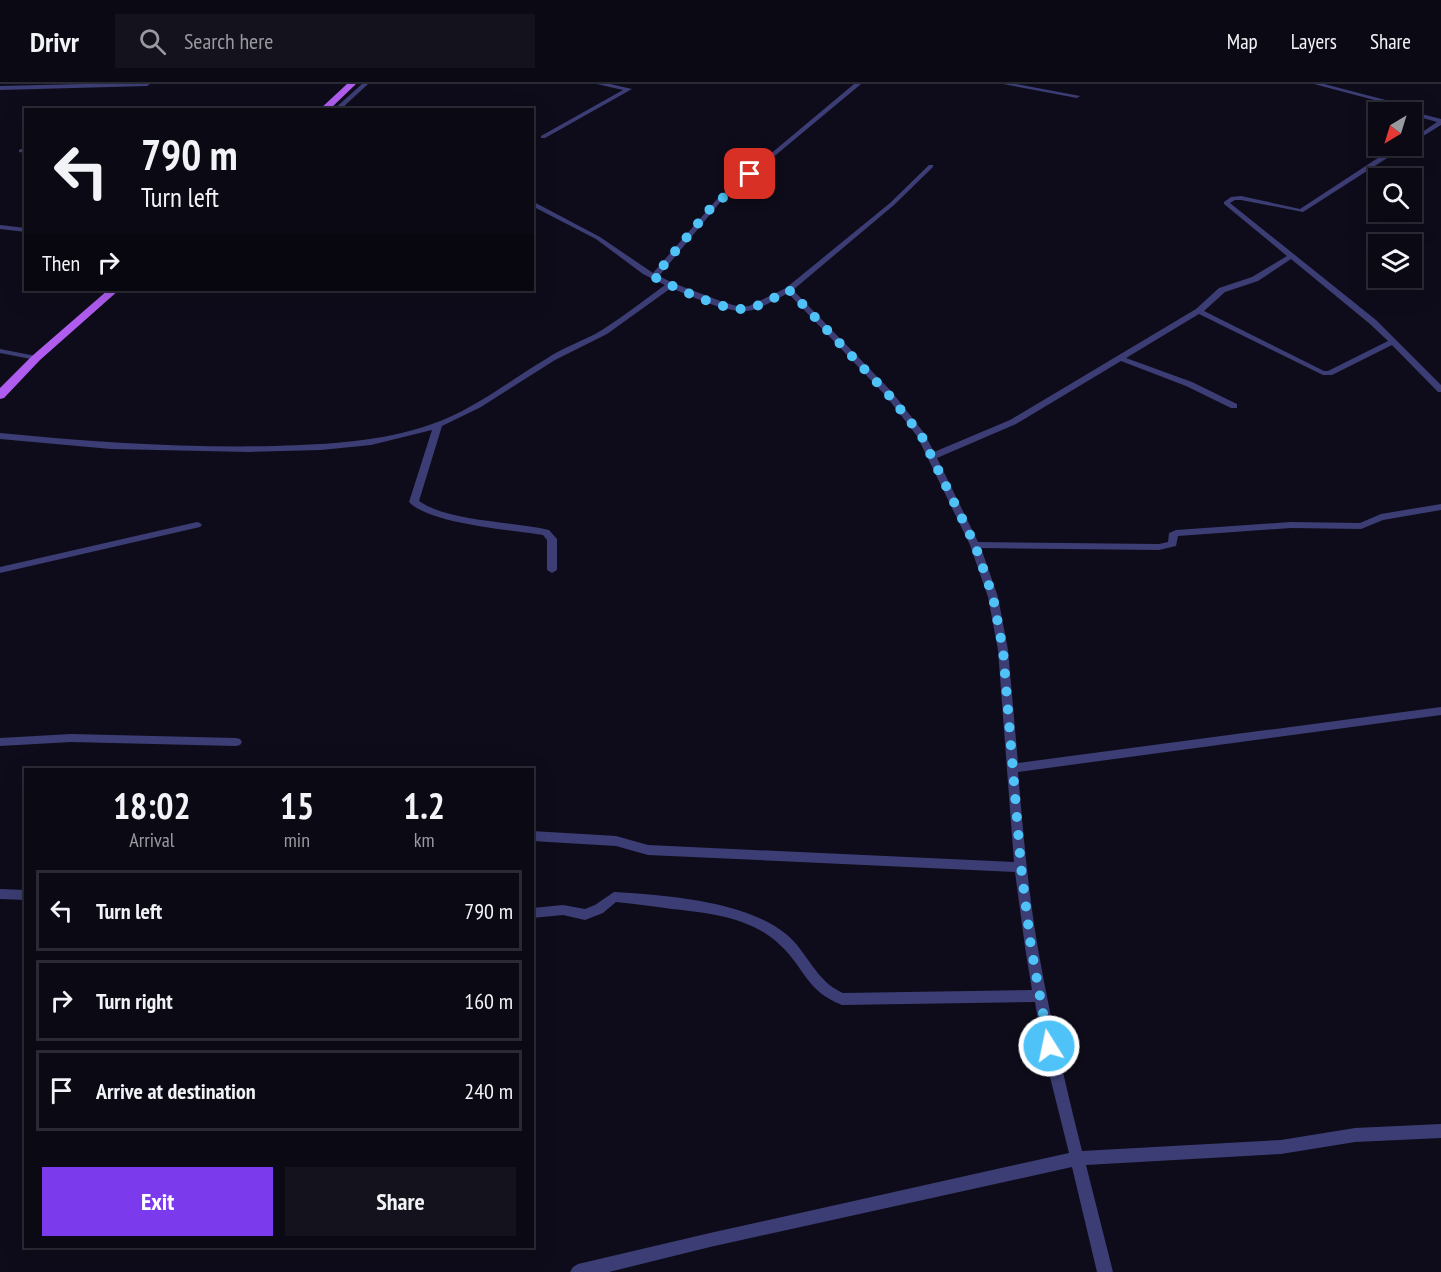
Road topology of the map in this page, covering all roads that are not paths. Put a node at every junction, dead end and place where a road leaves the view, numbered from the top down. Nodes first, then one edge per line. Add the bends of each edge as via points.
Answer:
1 (147, 84) edge
2 (350, 84) edge
3 (365, 84) edge
4 (600, 84) edge
5 (858, 84) edge
6 (1006, 84) edge
7 (1317, 84) edge
8 (0, 88) edge
9 (1077, 96) dead end
10 (1387, 102) edge
11 (325, 108) edge
12 (338, 108) edge
13 (1422, 116) edge
14 (1441, 122) edge
15 (1422, 134) edge
16 (543, 137) dead end
17 (1384, 156) edge
18 (931, 166) dead end
19 (534, 204) edge
20 (0, 227) edge
21 (24, 230) edge
22 (1292, 256) junction
23 (654, 277) junction
24 (670, 285) junction
25 (789, 290) junction
26 (113, 291) edge
27 (1199, 311) junction
28 (1392, 342) junction
29 (0, 351) edge
30 (36, 358) junction
31 (1120, 358) junction
32 (1441, 390) edge
33 (0, 395) edge
34 (1234, 406) dead end
35 (438, 425) junction
36 (0, 436) edge
37 (933, 456) junction
38 (1441, 507) edge
39 (197, 525) dead end
40 (975, 545) junction
41 (0, 570) edge
42 (552, 570) dead end
43 (1441, 711) edge
44 (0, 742) edge
45 (236, 742) dead end
46 (1012, 768) junction
47 (534, 836) edge
48 (1021, 867) junction
49 (0, 894) edge
50 (24, 895) edge
51 (534, 913) edge
52 (1040, 996) junction
53 (1441, 1131) edge
54 (1078, 1158) junction
55 (578, 1272) edge
56 (1106, 1272) edge

1 - 8 street
2 - 11 main road
3 - 12 street
4 - 16 street via 631,88
5 - 23 street via 720,199
6 - 9 street
7 - 10 street
13 - 14 street
14 - 15 street
17 - 22 street via 1301,211 1251,200 1227,200 1227,204
18 - 25 street
19 - 23 street via 598,238
20 - 21 street
22 - 27 street via 1255,279 1222,290
22 - 28 street
23 - 24 street
24 - 25 street via 740,309 751,308
24 - 35 street via 604,332
25 - 37 street via 894,401
26 - 30 main road
27 - 28 street via 1323,373
27 - 31 street
28 - 32 street
29 - 30 street
30 - 33 main road
31 - 34 street
31 - 37 street via 1013,422
35 - 36 street via 371,442 321,447 111,446
35 - 42 street via 414,502 437,514 546,532 552,539
37 - 40 street
38 - 40 street via 1381,517 1361,526 1291,525 1176,532 1172,535 1173,544 1159,548
39 - 41 street
40 - 46 street via 993,597 1003,650
43 - 46 street
44 - 45 street via 71,738
46 - 48 street
47 - 48 street via 616,841 648,850
48 - 52 street
49 - 50 street
51 - 52 street via 563,910 585,915 614,897 739,914 782,938 813,980 827,994 842,999
52 - 54 street
53 - 54 street via 1355,1135 1281,1147
54 - 55 street
54 - 56 street

